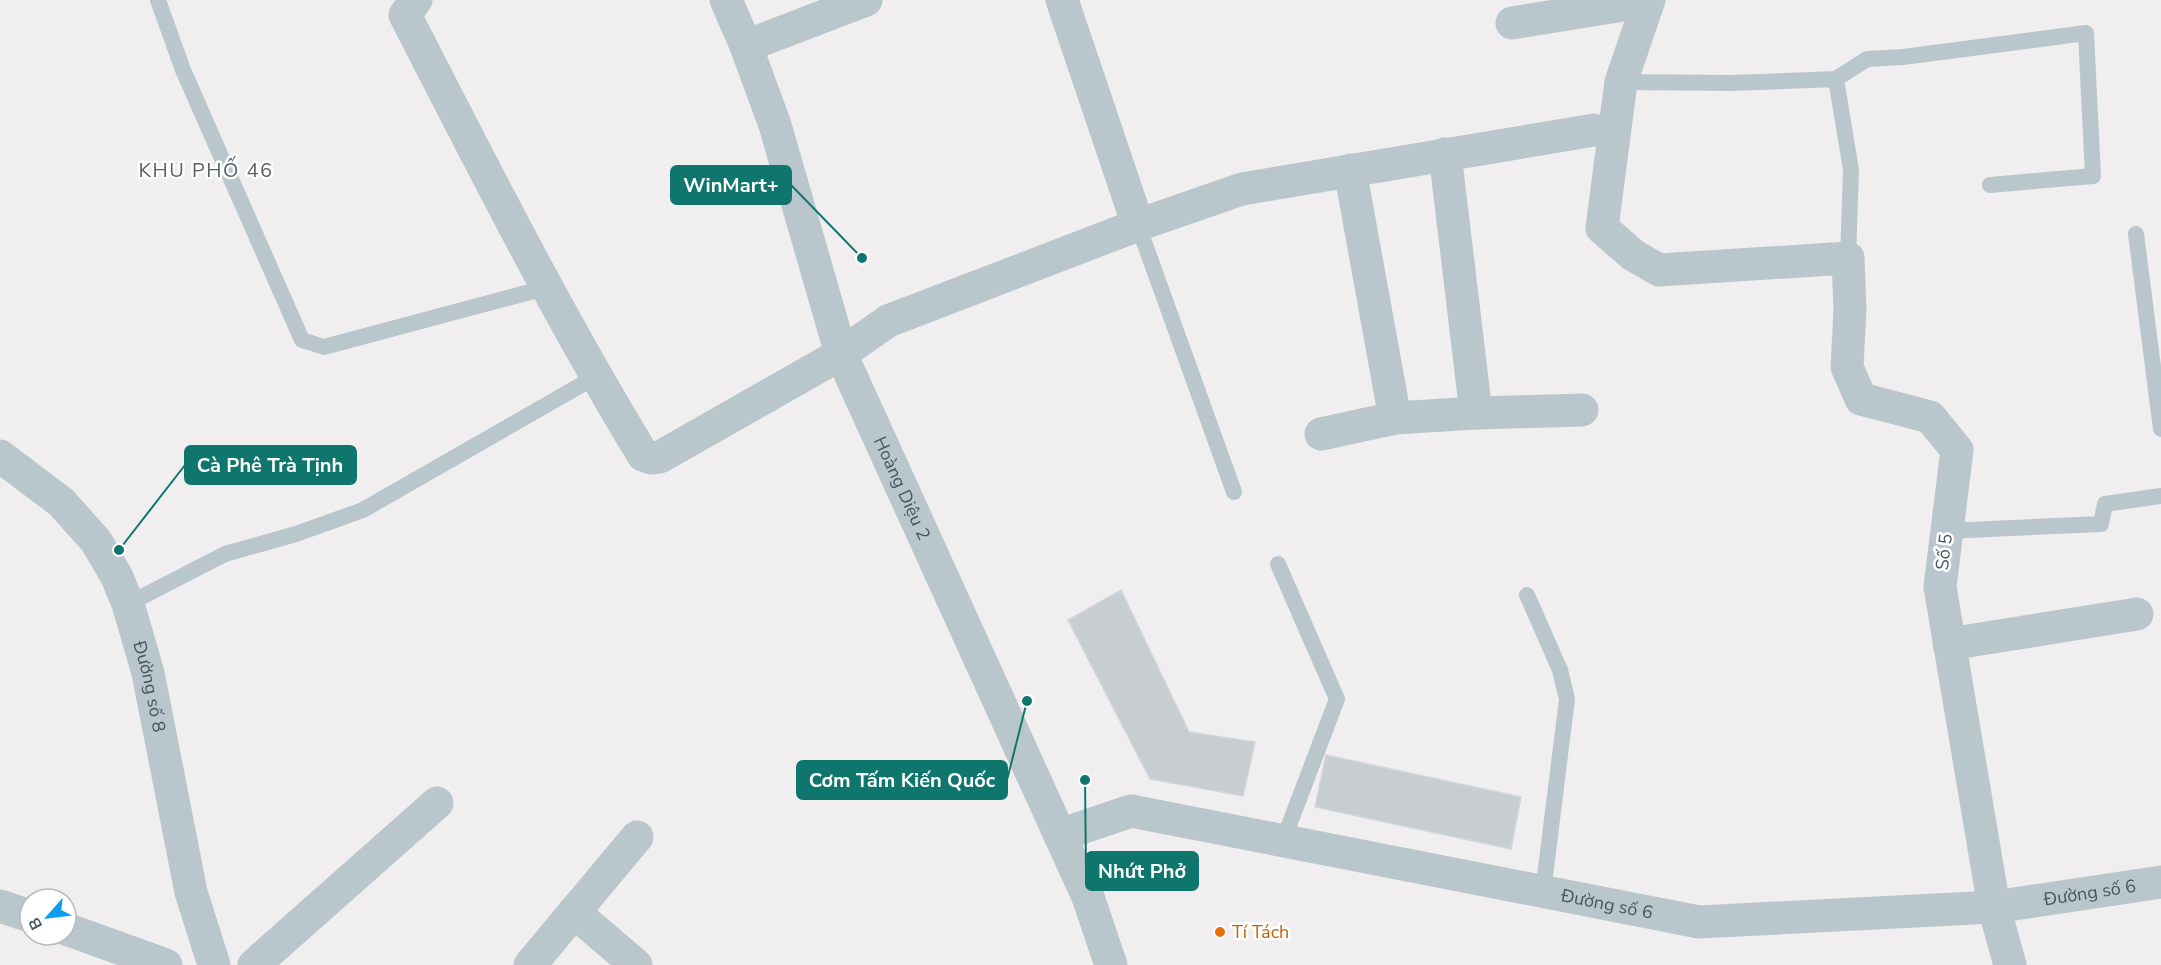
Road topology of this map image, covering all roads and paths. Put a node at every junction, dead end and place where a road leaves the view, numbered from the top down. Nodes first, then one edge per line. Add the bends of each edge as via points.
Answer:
1 (158, 0) edge
2 (416, 0) edge
3 (726, 0) edge
4 (866, 0) edge
5 (1062, 0) edge
6 (1648, 0) edge
7 (1512, 23) dead end
8 (746, 46) junction
9 (1836, 79) junction
10 (1621, 82) junction
11 (1594, 130) dead end
12 (1445, 154) junction
13 (1350, 170) junction
14 (1990, 186) dead end
15 (1138, 225) junction
16 (2136, 234) dead end
17 (1848, 258) junction
18 (546, 288) junction
19 (841, 354) junction
20 (595, 377) junction
21 (1582, 410) dead end
22 (1476, 413) junction
23 (1395, 418) junction
24 (2161, 429) edge
25 (1321, 434) dead end
26 (0, 456) edge
27 (1234, 492) dead end
28 (2161, 496) edge
29 (1946, 531) junction
30 (1278, 564) dead end
31 (1527, 595) dead end
32 (128, 604) junction
33 (2137, 614) dead end
34 (1949, 644) junction
35 (437, 803) dead end
36 (1060, 835) junction
37 (637, 837) dead end
38 (1283, 841) junction
39 (2161, 882) edge
40 (1543, 891) junction
41 (0, 906) edge
42 (1994, 906) junction
43 (18, 912) edge
44 (574, 912) junction
45 (78, 933) edge
46 (166, 965) edge
47 (214, 965) edge
48 (254, 965) edge
49 (530, 965) edge
50 (636, 965) edge
51 (1111, 965) edge
52 (2010, 965) edge

1 - 18 lane via 183,70 302,340 324,347
2 - 18 street via 405,15
3 - 8 street, Hoàng Diệu 2
4 - 8 street
5 - 15 street
6 - 7 street
6 - 10 street
8 - 19 street, Hoàng Diệu 2 via 775,125
9 - 10 lane via 1732,84
9 - 14 lane via 1867,59 2086,33 2093,176
9 - 17 lane via 1851,170
10 - 17 street via 1602,228 1633,255 1659,270
11 - 12 street
12 - 13 street
12 - 22 street
13 - 15 street via 1242,189
13 - 23 street
15 - 19 street via 888,321
15 - 27 lane
16 - 24 lane
17 - 29 street, Số 5 via 1847,367 1861,399 1930,417 1957,450
18 - 20 street
19 - 20 street via 660,457 651,458 643,455
19 - 36 street, Hoàng Diệu 2
20 - 32 lane via 363,510 225,554
21 - 22 street
22 - 23 street
23 - 25 street
26 - 32 street, Đường số 8 via 61,502 96,541
28 - 29 lane via 2104,504 2101,524
29 - 34 street, Số 5 via 1940,587
30 - 38 lane via 1337,699
31 - 40 lane via 1560,670 1567,699
32 - 47 street, Đường số 8 via 148,673 192,892
33 - 34 street
34 - 42 street, Số 5
35 - 48 street
36 - 38 street, Đường số 6 via 1131,811
36 - 51 street, Hoàng Diệu 2 via 1088,897
37 - 44 street
38 - 40 street, Đường số 6
39 - 42 street, Đường số 6
40 - 42 street, Đường số 6 via 1699,922
41 - 43 street
42 - 52 street, Số 5
44 - 49 street
44 - 50 street
45 - 46 street

